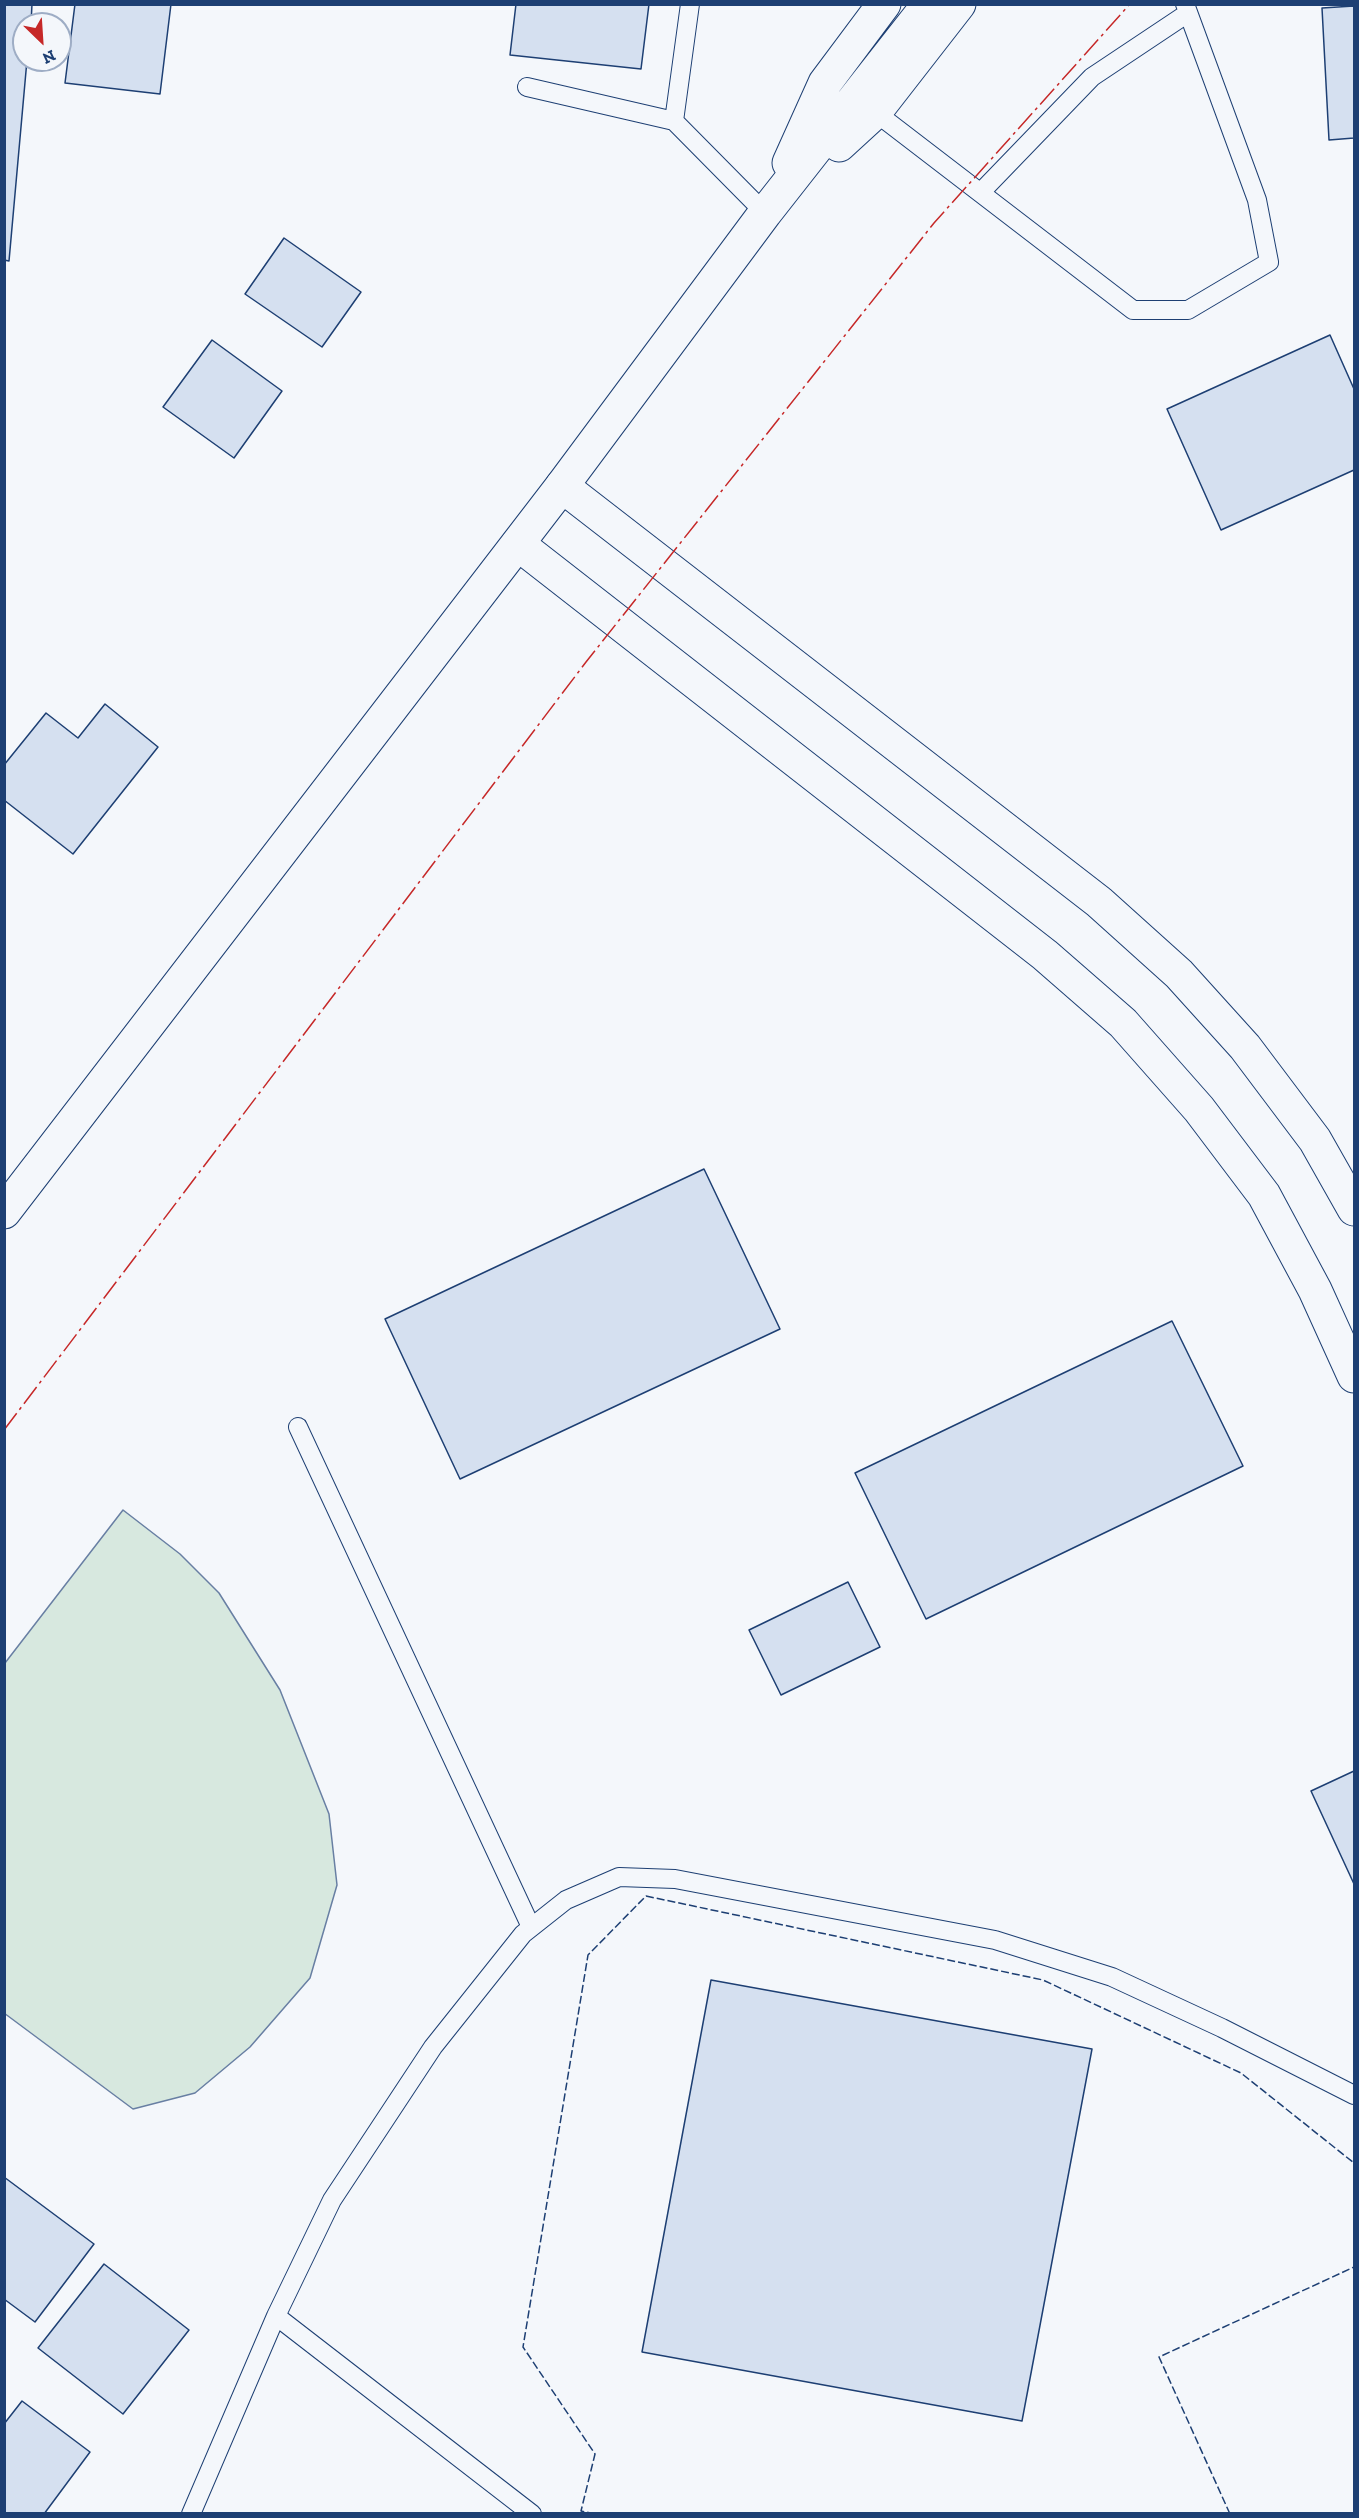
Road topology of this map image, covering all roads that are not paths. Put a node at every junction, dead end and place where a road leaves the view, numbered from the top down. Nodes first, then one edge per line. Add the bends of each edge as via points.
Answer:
1 (690, 4) edge
2 (884, 4) edge
3 (929, 4) edge
4 (959, 4) edge
5 (1186, 9) edge
6 (527, 87) dead end
7 (875, 111) junction
8 (674, 121) junction
9 (981, 192) junction
10 (765, 213) junction
11 (562, 486) junction
12 (518, 544) junction
13 (1354, 1209) edge
14 (4, 1212) edge
15 (1354, 1376) edge
16 (298, 1427) dead end
17 (531, 1927) junction
18 (1354, 2095) edge
19 (276, 2316) junction
20 (191, 2514) edge
21 (532, 2514) edge

1 - 8 lane
2 - 10 street via 825,83
3 - 10 street
4 - 7 street
5 - 9 lane via 1092,77
5 - 9 lane via 1257,200 1269,262 1188,310 1133,310
6 - 8 lane
7 - 9 lane
7 - 10 street
8 - 10 lane
10 - 11 street
11 - 12 street
11 - 13 street via 1099,902 1179,974 1245,1047 1308,1131
12 - 14 street
12 - 15 street via 1045,955 1123,1023 1199,1108 1264,1196 1315,1290
16 - 17 lane
17 - 18 lane via 566,1900 619,1877 630,1877 675,1879 995,1940 1112,1977
17 - 19 lane via 434,2047 332,2200
19 - 20 lane
19 - 21 lane

